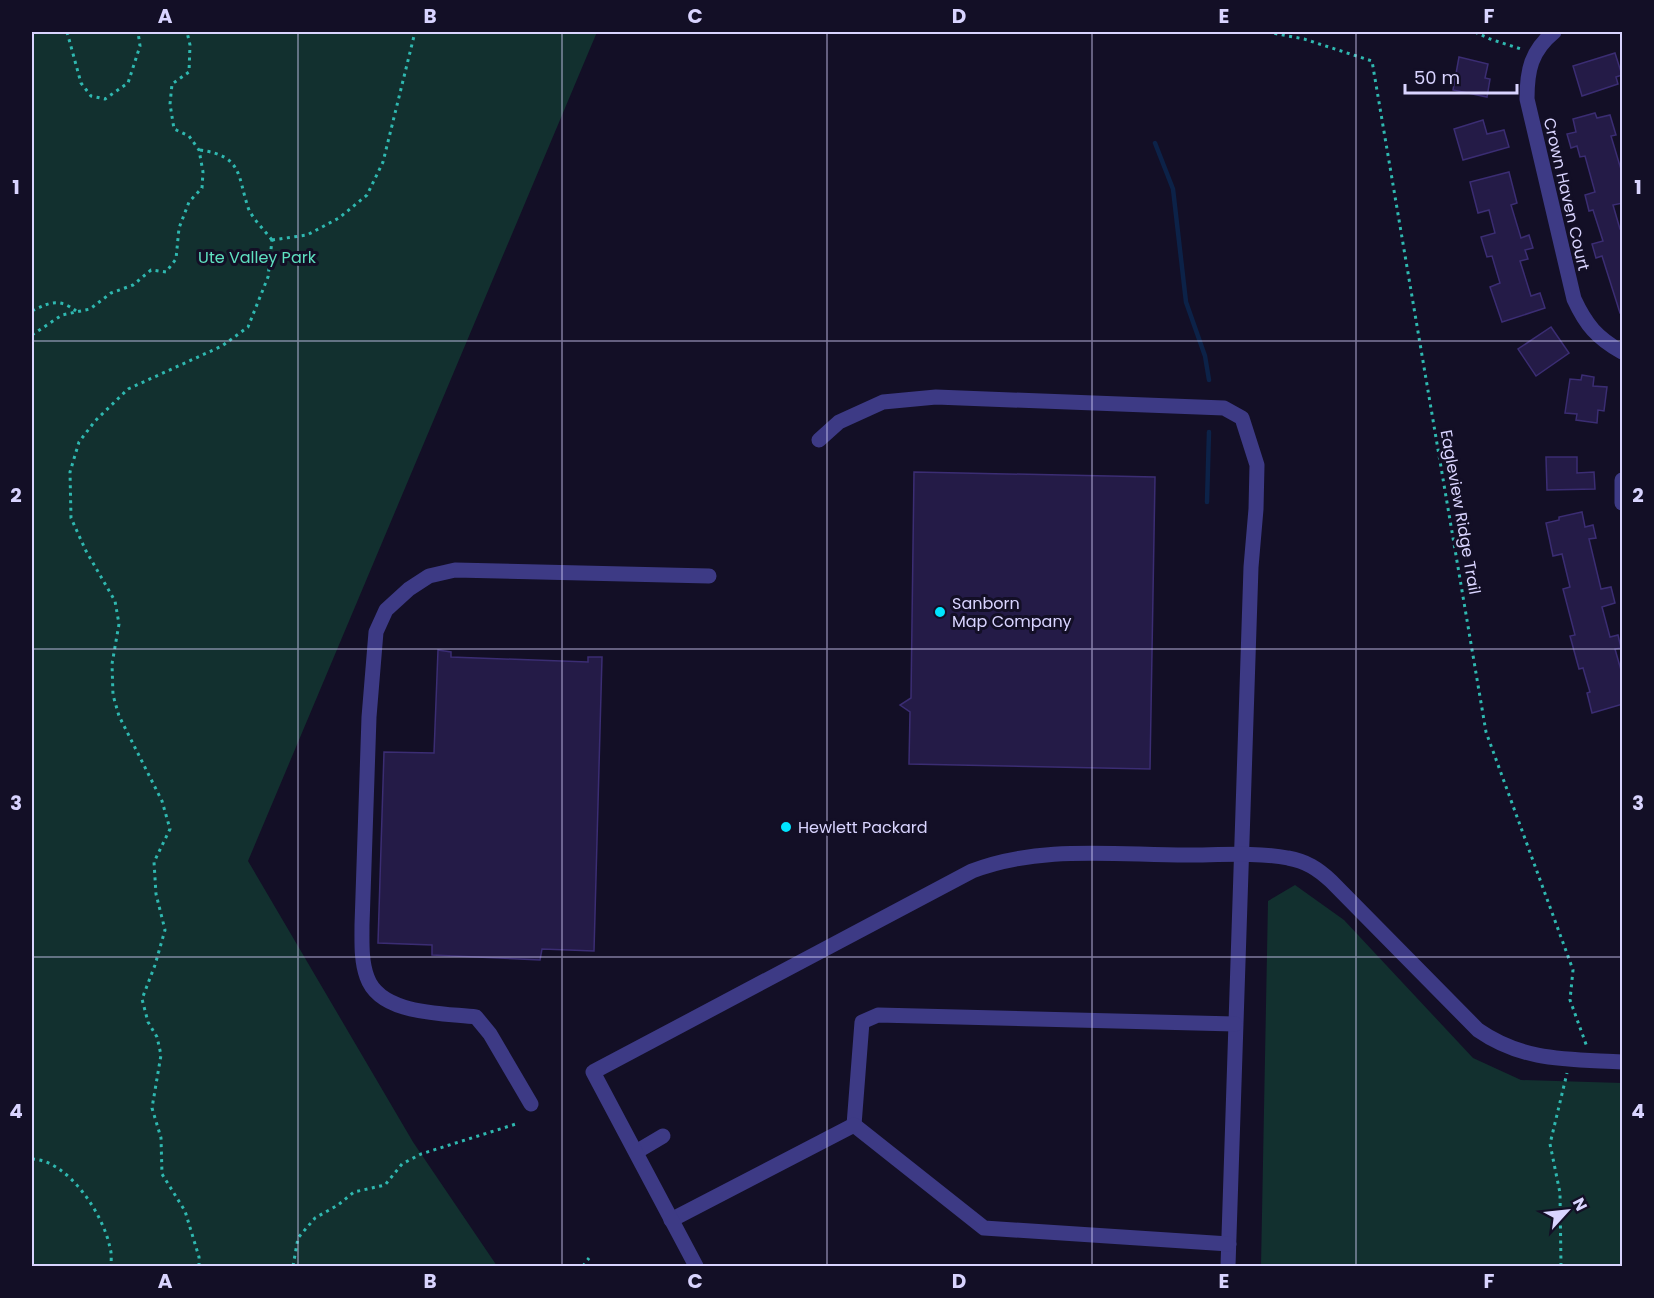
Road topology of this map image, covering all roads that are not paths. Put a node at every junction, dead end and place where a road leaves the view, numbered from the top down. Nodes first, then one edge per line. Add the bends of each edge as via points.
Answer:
1 (1554, 32) edge
2 (1623, 352) edge
3 (819, 440) dead end
4 (1623, 480) edge
5 (1623, 503) edge
6 (709, 576) dead end
7 (1241, 855) junction
8 (1235, 1024) junction
9 (1623, 1062) edge
10 (531, 1104) dead end
11 (854, 1125) junction
12 (663, 1136) dead end
13 (636, 1152) junction
14 (674, 1226) junction
15 (1229, 1244) junction
16 (696, 1266) edge
17 (1228, 1266) edge

1 - 2 street, Crown Haven Court via 1543,40 1528,68 1527,99 1569,282 1581,314 1603,341
3 - 7 street via 839,422 883,402 936,397 1224,408 1242,418 1257,465
4 - 5 street
6 - 10 street via 454,570 429,576 409,589 386,610 376,632 362,925 367,978 378,994 394,1004 418,1011 476,1017
7 - 8 street
7 - 9 street via 1286,857 1317,868 1478,1030 1496,1042 1531,1055
7 - 13 street via 1056,854 995,862 972,872 593,1072
8 - 11 street via 878,1015 862,1022
8 - 15 street
11 - 14 street
11 - 15 street via 984,1228
12 - 13 street
13 - 14 street
14 - 16 street
15 - 17 street

